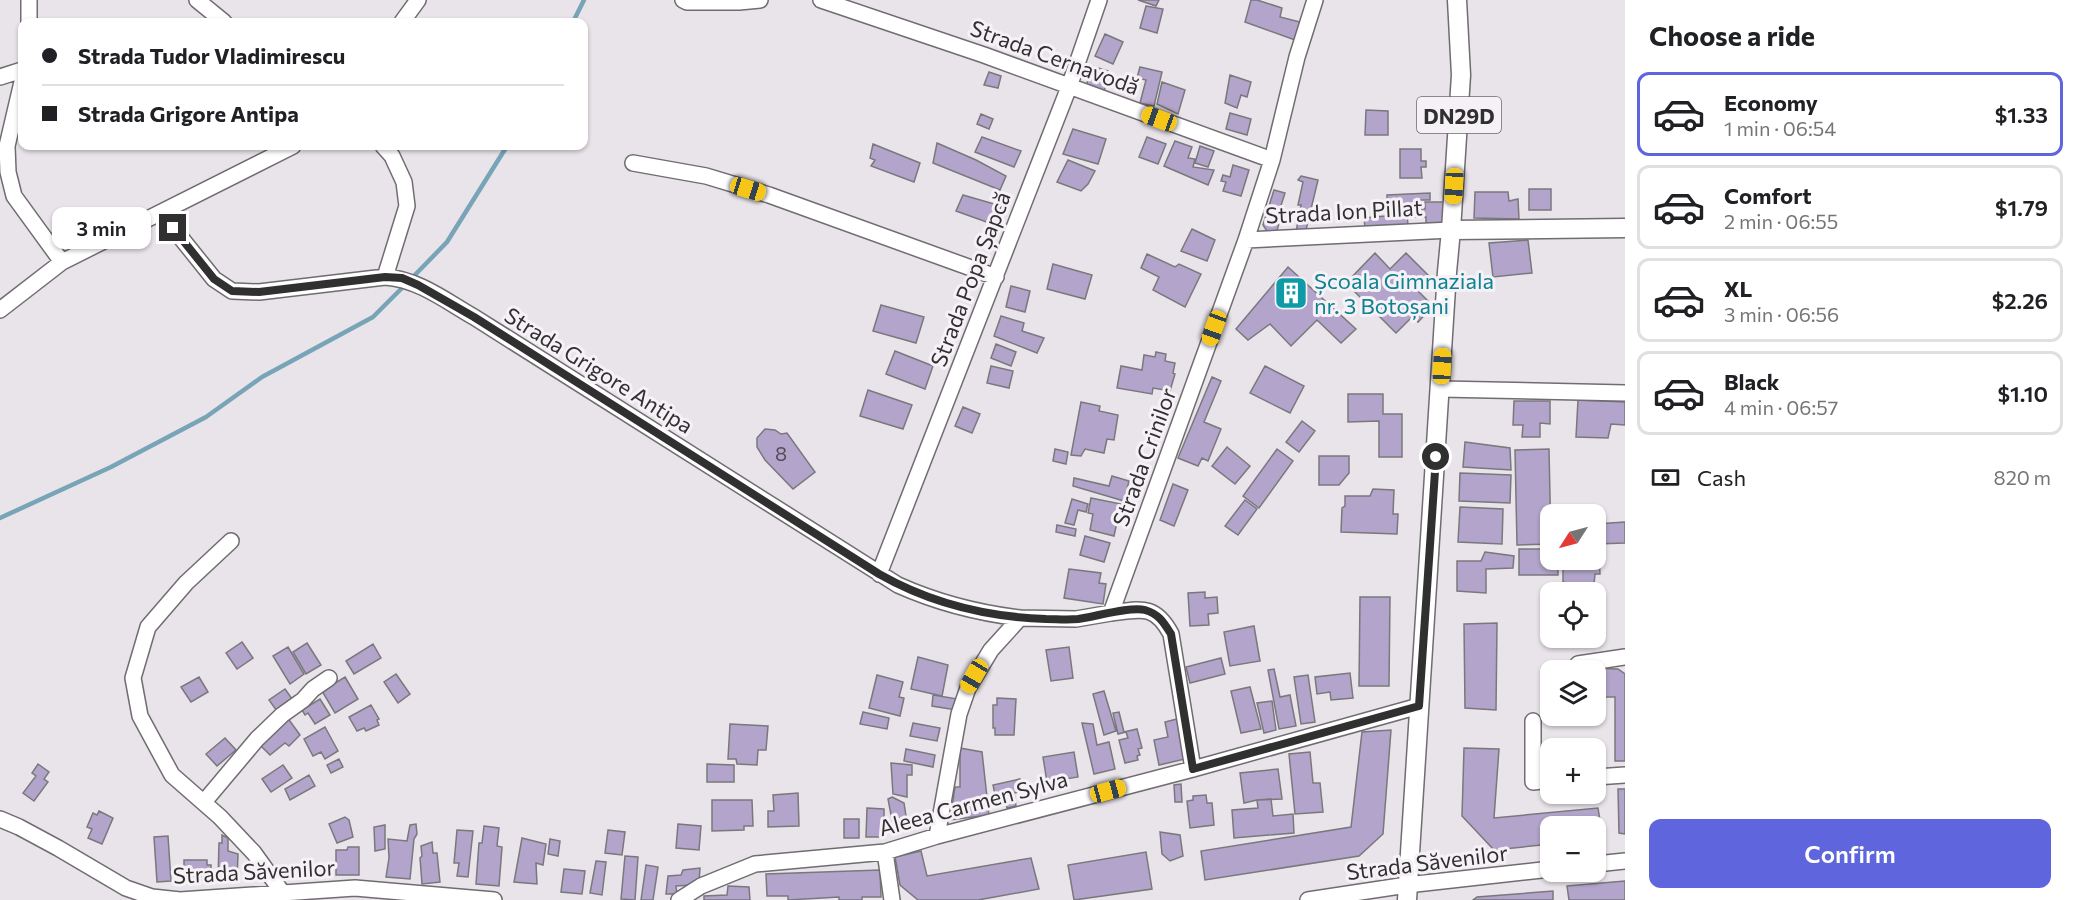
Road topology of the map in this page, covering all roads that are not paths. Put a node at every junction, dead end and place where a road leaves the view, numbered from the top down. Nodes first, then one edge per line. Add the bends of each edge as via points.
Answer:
1 (29, 0) edge
2 (197, 0) edge
3 (418, 0) edge
4 (760, 0) edge
5 (821, 0) edge
6 (1099, 0) edge
7 (1315, 0) edge
8 (1457, 0) edge
9 (685, 1) edge
10 (29, 18) edge
11 (219, 18) edge
12 (405, 18) edge
13 (18, 70) edge
14 (0, 76) edge
15 (1069, 87) junction
16 (18, 99) edge
17 (285, 150) edge
18 (387, 150) edge
19 (1272, 160) junction
20 (633, 163) dead end
21 (7, 196) edge
22 (161, 213) junction
23 (1625, 228) edge
24 (1451, 230) junction
25 (1246, 240) junction
26 (62, 262) junction
27 (385, 277) junction
28 (996, 277) junction
29 (0, 310) edge
30 (1441, 389) junction
31 (1625, 393) edge
32 (231, 541) dead end
33 (879, 574) junction
34 (1111, 613) junction
35 (1020, 618) junction
36 (1625, 657) edge
37 (1605, 660) edge
38 (329, 678) dead end
39 (1419, 706) junction
40 (1533, 721) dead end
41 (1193, 769) junction
42 (1625, 775) edge
43 (1606, 776) edge
44 (1540, 781) edge
45 (204, 802) junction
46 (0, 819) edge
47 (937, 836) junction
48 (885, 852) junction
49 (1625, 861) edge
50 (1606, 863) edge
51 (1540, 871) edge
52 (282, 892) junction
53 (1407, 892) edge
54 (494, 900) edge
55 (680, 900) edge
56 (892, 900) edge
57 (1308, 900) edge

1 - 10 street
2 - 11 street
3 - 12 street
4 - 9 street
5 - 15 street, Strada Cernavodă
6 - 15 street, Strada Popa Șapcă
7 - 19 street, Strada Crinilor
8 - 24 main road, DN29D via 1461,75
13 - 14 street
15 - 19 street, Strada Cernavodă
15 - 28 street, Strada Popa Șapcă
16 - 21 street via 7,146
17 - 22 street
18 - 27 street via 404,182 407,206
19 - 25 street, Strada Crinilor
20 - 28 street via 706,176 769,195
21 - 26 street
22 - 26 street
22 - 27 street, Strada Grigore Antipa via 214,279 232,291 259,292
23 - 24 main road, Strada Ion Pillat
24 - 25 street, Strada Ion Pillat
24 - 30 main road, DN29D
25 - 34 street, Strada Crinilor
26 - 29 street
27 - 33 street, Strada Grigore Antipa via 402,278 418,285 474,317
28 - 33 street, Strada Popa Șapcă
30 - 31 street
30 - 39 main road, DN29D
32 - 45 street via 186,583 148,627 133,678 140,716 172,775
33 - 35 street, Strada Grigore Antipa via 928,598
34 - 35 street via 1076,620
34 - 41 street via 1143,609 1163,621 1171,634
35 - 47 street via 991,650 968,688 959,714
36 - 37 street
38 - 45 street via 257,739
39 - 41 street, Aleea Carmen Sylva
39 - 53 main road, DN29D
40 - 44 street via 1533,782
41 - 47 street, Aleea Carmen Sylva
42 - 43 street
45 - 52 street via 254,853
46 - 52 street, Strada Săvenilor via 126,888 152,897 180,900
47 - 48 street, Aleea Carmen Sylva
48 - 55 street, Aleea Carmen Sylva via 755,864 701,886
48 - 56 street
49 - 50 street
51 - 53 street, Strada Săvenilor
52 - 54 street, Strada Săvenilor via 355,888
53 - 57 street, Strada Săvenilor

